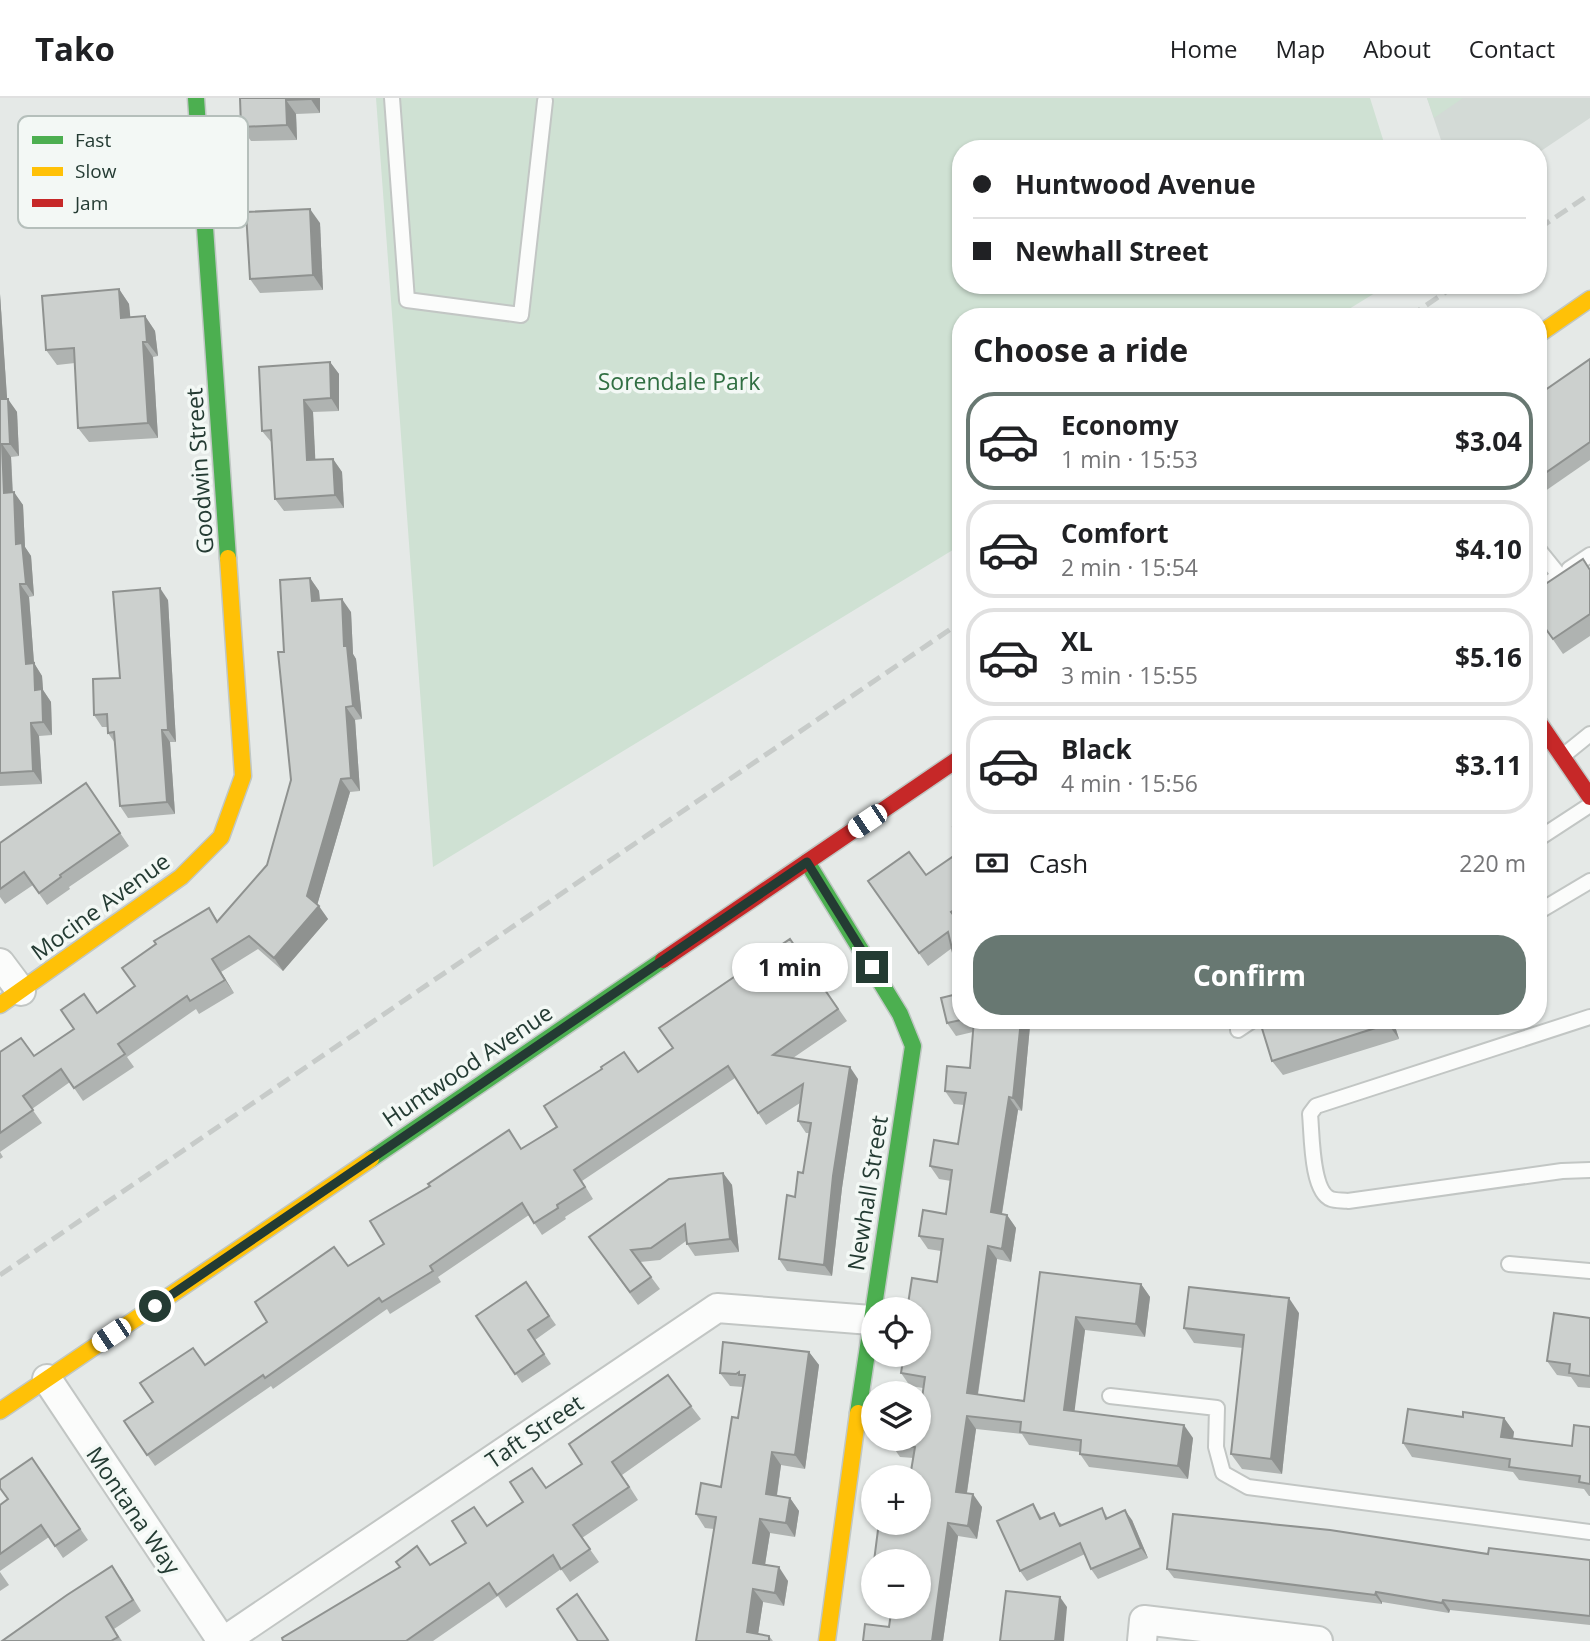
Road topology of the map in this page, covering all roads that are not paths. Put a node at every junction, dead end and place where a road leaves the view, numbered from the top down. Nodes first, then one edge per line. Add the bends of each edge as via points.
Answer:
1 (196, 98) edge
2 (391, 98) edge
3 (545, 101) dead end
4 (197, 116) edge
5 (205, 228) edge
6 (1590, 299) edge
7 (1547, 329) edge
8 (1590, 555) edge
9 (1547, 560) edge
10 (1559, 575) junction
11 (1547, 585) edge
12 (1547, 734) edge
13 (1590, 734) edge
14 (1562, 756) junction
15 (952, 763) edge
16 (1590, 797) edge
17 (1590, 805) edge
18 (1547, 833) edge
19 (221, 837) joint
20 (807, 862) junction
21 (1590, 881) edge
22 (1547, 907) edge
23 (0, 963) edge
24 (10, 998) edge
25 (1590, 1017) edge
26 (1590, 1170) edge
27 (1509, 1264) dead end
28 (1590, 1271) edge
29 (875, 1297) edge
30 (861, 1319) edge
31 (865, 1367) edge
32 (47, 1379) junction
33 (1110, 1396) dead end
34 (0, 1411) edge
35 (1590, 1532) edge
36 (223, 1641) edge
37 (827, 1641) edge
38 (1142, 1641) edge
39 (1318, 1641) edge

1 - 4 street, Goodwin Street
2 - 3 lane via 407,300 521,315
5 - 19 street, Goodwin Street via 243,776
6 - 7 street
8 - 10 lane
9 - 10 lane
10 - 11 lane
12 - 14 street
13 - 14 lane
14 - 16 street
15 - 20 street, Huntwood Avenue
17 - 18 lane
19 - 24 street, Mocine Avenue via 181,877
20 - 29 street, Newhall Street via 900,1014 913,1045
20 - 32 street, Huntwood Avenue
21 - 22 lane
23 - 24 street
25 - 26 lane via 1316,1106 1310,1114 1316,1180 1331,1199 1348,1201
27 - 28 lane
30 - 36 street, Taft Street via 717,1308
31 - 37 street, Newhall Street
32 - 34 street, Huntwood Avenue
32 - 36 street, Montana Way
33 - 35 lane via 1217,1408 1216,1447 1223,1473 1248,1487
38 - 39 street via 1144,1620

